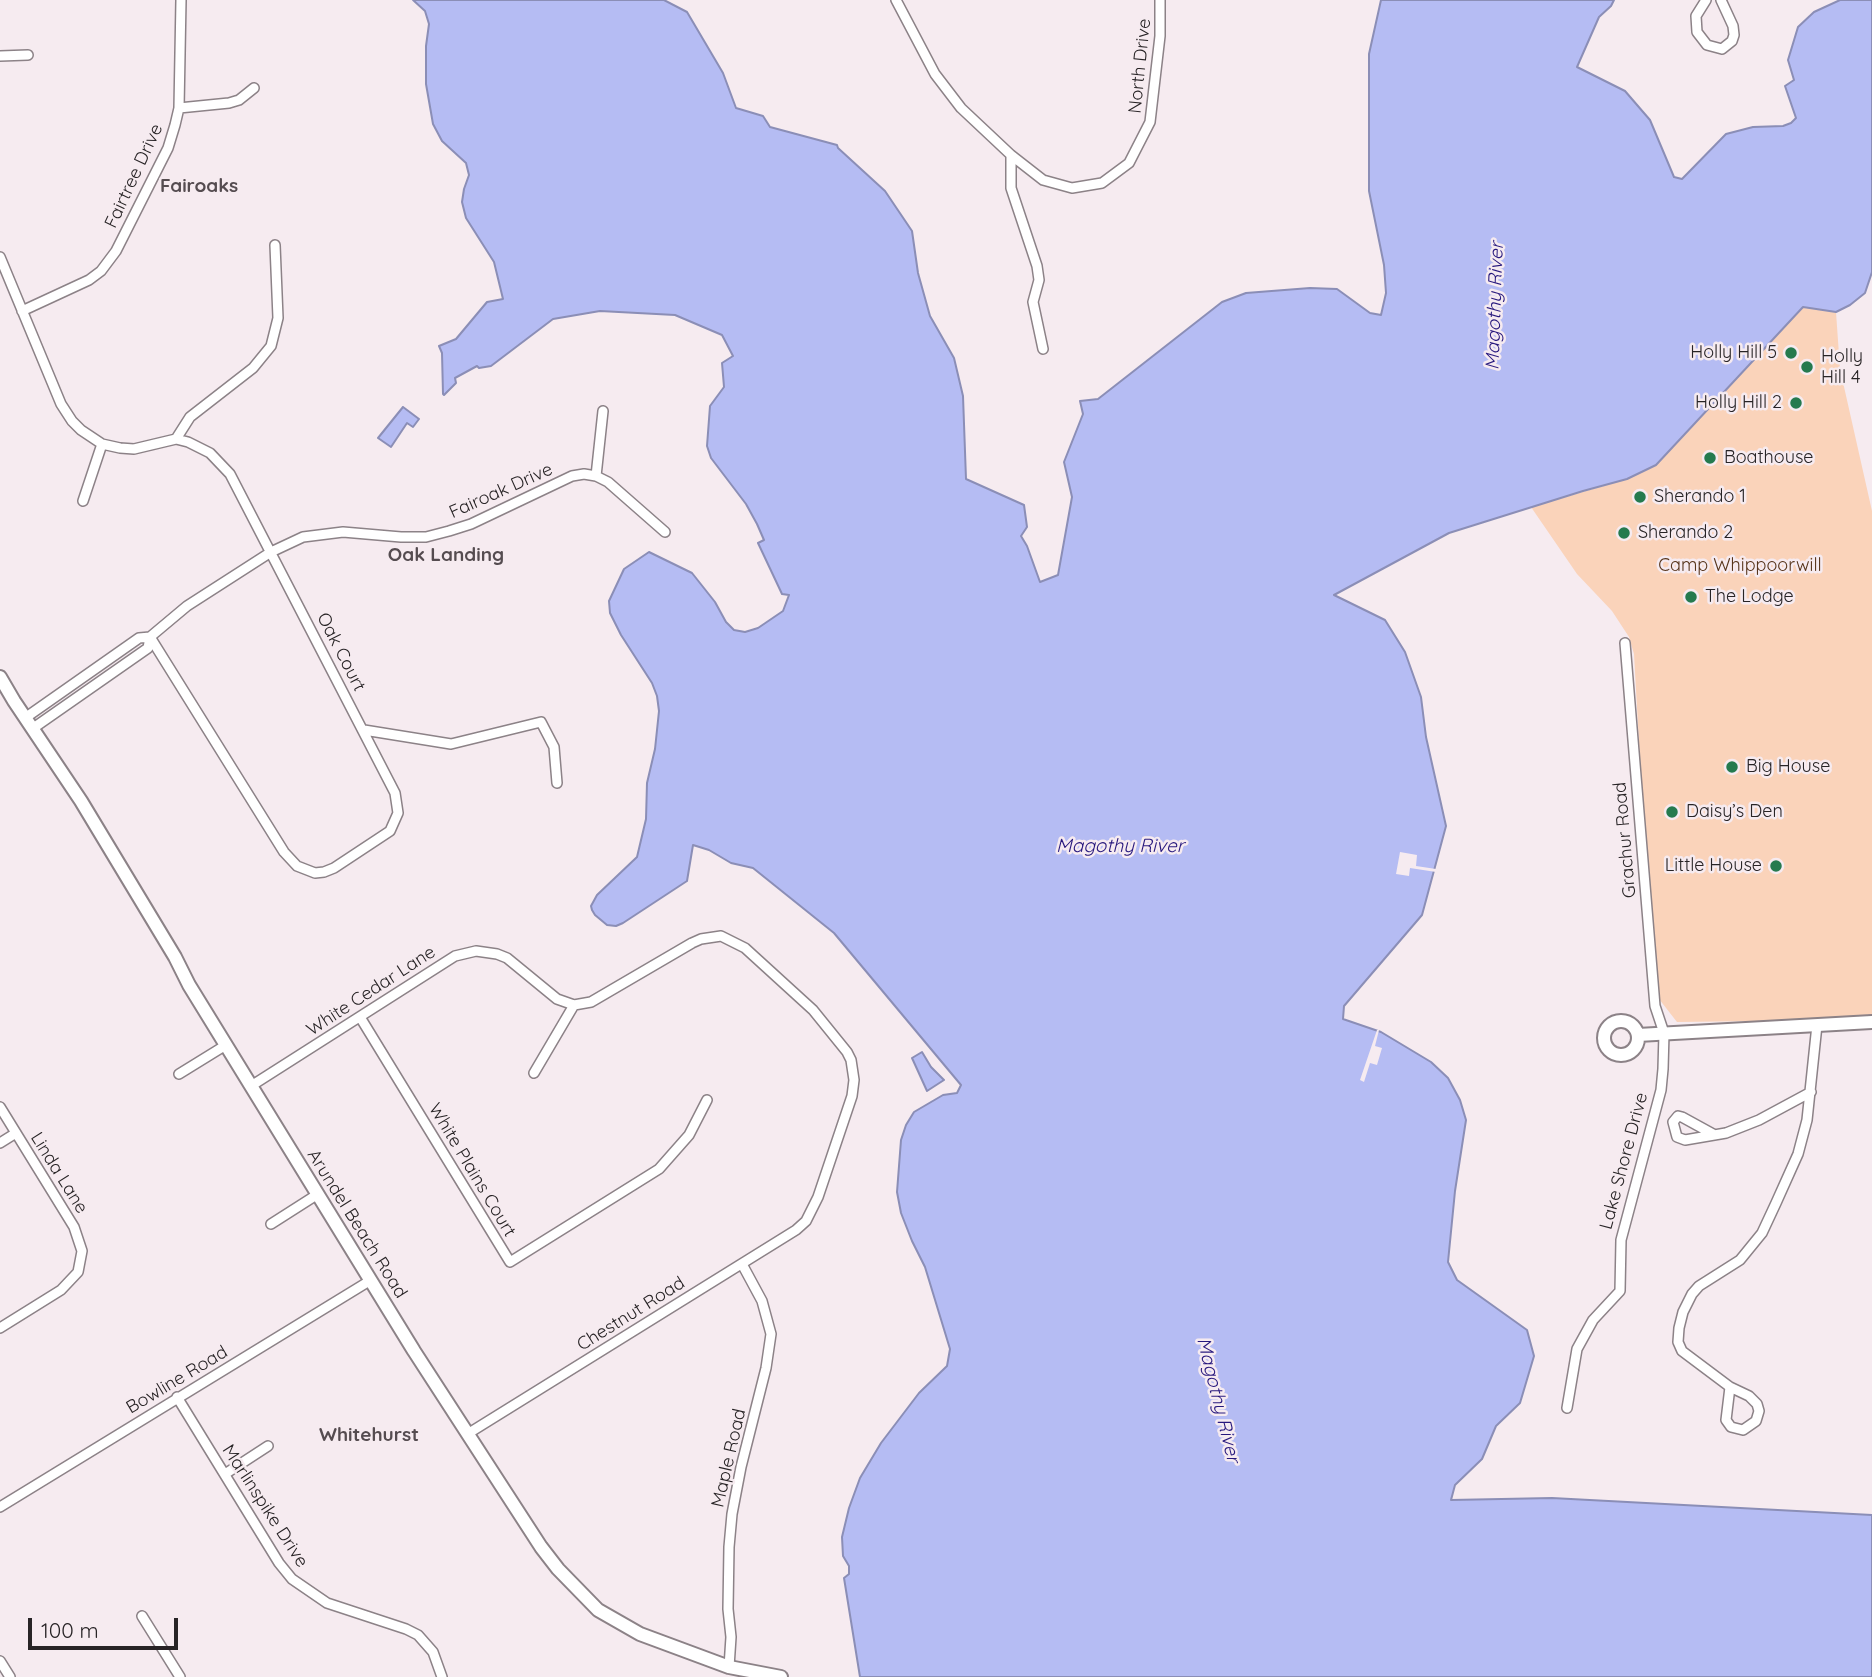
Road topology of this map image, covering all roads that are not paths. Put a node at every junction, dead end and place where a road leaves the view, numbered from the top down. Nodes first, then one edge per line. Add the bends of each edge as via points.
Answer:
1 (181, 0) edge
2 (896, 0) edge
3 (1160, 0) edge
4 (1706, 0) edge
5 (1721, 0) edge
6 (29, 55) dead end
7 (0, 56) edge
8 (254, 88) dead end
9 (179, 108) junction
10 (1011, 155) junction
11 (275, 245) dead end
12 (0, 257) edge
13 (22, 311) junction
14 (1043, 349) dead end
15 (603, 411) dead end
16 (176, 439) junction
17 (102, 444) junction
18 (596, 476) junction
19 (83, 501) dead end
20 (665, 532) dead end
21 (271, 552) junction
22 (150, 637) junction
23 (1625, 643) dead end
24 (0, 677) edge
25 (29, 723) junction
26 (364, 730) junction
27 (557, 783) dead end
28 (574, 1005) junction
29 (360, 1017) junction
30 (1872, 1022) edge
31 (1817, 1025) junction
32 (1664, 1033) junction
33 (1638, 1035) dead end
34 (226, 1045) junction
35 (534, 1073) dead end
36 (179, 1074) dead end
37 (251, 1086) junction
38 (1811, 1092) junction
39 (707, 1100) dead end
40 (0, 1107) edge
41 (16, 1133) junction
42 (1713, 1134) dead end
43 (0, 1143) edge
44 (318, 1194) junction
45 (271, 1224) dead end
46 (742, 1264) junction
47 (371, 1280) junction
48 (0, 1328) edge
49 (1730, 1387) junction
50 (177, 1397) junction
51 (1567, 1408) dead end
52 (469, 1433) junction
53 (268, 1446) dead end
54 (225, 1474) junction
55 (0, 1507) edge
56 (142, 1616) dead end
57 (0, 1661) edge
58 (729, 1667) junction
59 (10, 1677) edge
60 (180, 1677) edge
61 (442, 1677) edge
62 (781, 1677) edge

1 - 9 street, Fairtree Drive
2 - 10 street, North Drive via 935,74 961,108
3 - 10 street, North Drive via 1150,122 1129,163 1102,183 1072,188 1043,180
4 - 5 street via 1696,16 1697,32 1707,45 1722,49 1734,35
6 - 7 street
8 - 9 street via 229,103
9 - 13 street, Fairtree Drive via 168,148 109,262 89,280
10 - 14 street via 1011,188 1037,267 1033,302
11 - 16 street via 278,318 271,346 253,368 190,417
12 - 13 street
13 - 17 street via 61,404 81,430
15 - 18 street
16 - 17 street via 134,449
16 - 21 street, Oak Court via 198,446 221,462
17 - 19 street
18 - 20 street
18 - 21 street, Fairoak Drive via 572,476 471,524 426,537 324,533
21 - 22 street, Fairoak Drive via 187,606
21 - 26 street, Oak Court
22 - 25 street, Fairoak Drive via 139,638
22 - 25 street, Fairoak Drive via 148,648 81,697
22 - 26 street, Oak Court via 284,852 306,871 334,868 383,837 395,822 396,793
23 - 32 street, Grachur Road via 1655,1006
24 - 25 street, Arundel Beach Road
25 - 34 street, Arundel Beach Road via 81,801
26 - 27 street via 451,744 541,722 554,747
28 - 29 street, White Cedar Lane via 557,999 507,958 476,951 455,956
28 - 35 street
28 - 46 street, Chestnut Road via 591,1002 692,943 721,936 742,946 813,1010 847,1052 855,1080 808,1220
29 - 37 street, White Cedar Lane
29 - 39 street, White Plains Court via 510,1262 659,1170 689,1135
30 - 31 street
31 - 32 street
31 - 38 street
32 - 33 street
32 - 51 street, Lake Shore Drive via 1661,1090 1621,1240 1620,1291 1593,1320 1577,1349
34 - 36 street
34 - 37 street, Arundel Beach Road
37 - 44 street, Arundel Beach Road
38 - 42 street via 1736,1131
38 - 49 street via 1798,1154 1762,1233 1740,1260 1699,1286 1683,1312 1678,1342 1682,1351
40 - 41 street, Linda Lane
41 - 43 street
41 - 48 street, Linda Lane via 74,1227 82,1260 78,1272 61,1290
44 - 45 street
44 - 47 street, Arundel Beach Road
46 - 52 street, Chestnut Road
46 - 58 street, Maple Road via 762,1301 771,1334 732,1514
47 - 50 street, Bowline Road
47 - 52 street, Arundel Beach Road
49 - 49 street via 1757,1404 1756,1421 1743,1430 1726,1420
50 - 54 street, Marlinspike Drive
50 - 55 street, Bowline Road
52 - 58 street, Arundel Beach Road via 541,1547 598,1610 640,1634
53 - 54 street
54 - 61 street, Marlinspike Drive via 295,1582 327,1603 418,1635 433,1653
56 - 60 street
57 - 59 street
58 - 62 street, Arundel Beach Road

